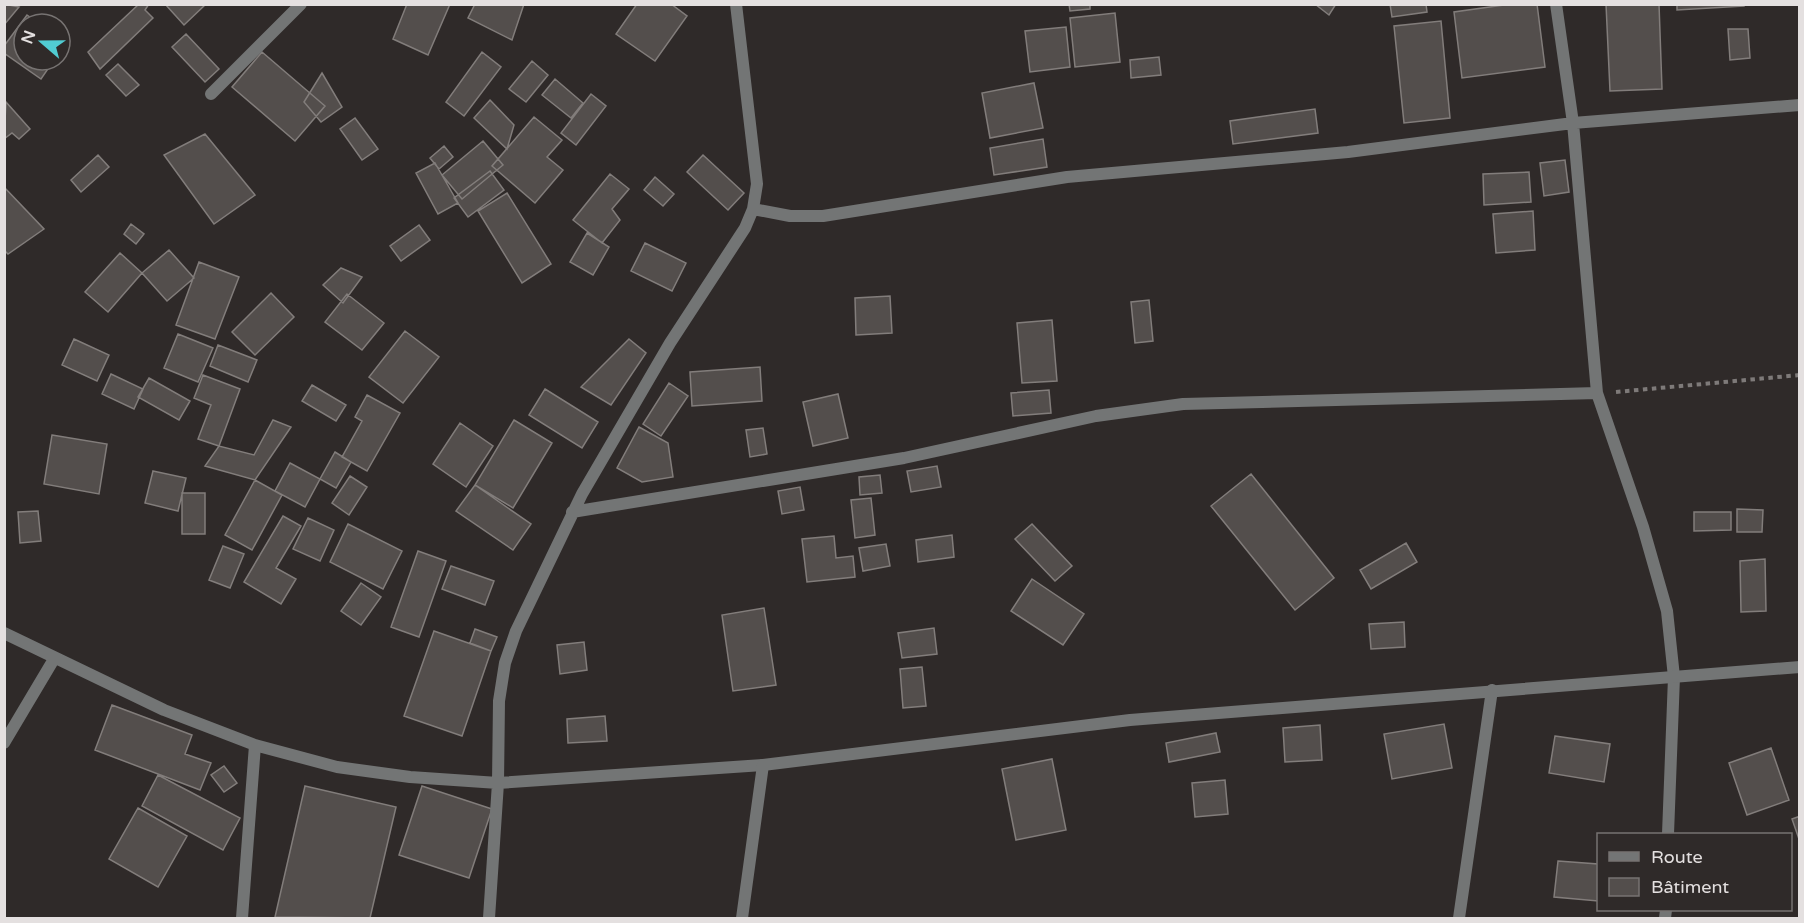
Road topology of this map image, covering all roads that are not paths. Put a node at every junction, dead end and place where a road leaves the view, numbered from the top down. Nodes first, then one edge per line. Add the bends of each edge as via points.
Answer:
1 (301, 4) edge
2 (736, 4) edge
3 (1556, 4) edge
4 (211, 94) dead end
5 (1800, 105) edge
6 (1573, 123) junction
7 (753, 209) junction
8 (1597, 393) junction
9 (572, 512) junction
10 (4, 633) edge
11 (54, 659) junction
12 (1800, 667) edge
13 (1674, 677) junction
14 (1492, 690) junction
15 (4, 743) edge
16 (255, 745) junction
17 (763, 765) junction
18 (498, 783) junction
19 (1668, 833) edge
20 (242, 918) edge
21 (489, 918) edge
22 (742, 918) edge
23 (1459, 918) edge

1 - 4 street
2 - 7 street via 757,184
3 - 6 street
5 - 6 street
6 - 7 street via 1348,152 1067,177 823,216 790,216
6 - 8 street
7 - 9 street
8 - 9 street via 1142,407 904,458
8 - 13 street via 1667,611
9 - 18 street via 505,663 499,701
10 - 11 street
11 - 15 street
11 - 16 street via 164,710
12 - 13 street
13 - 14 street
13 - 19 street
14 - 17 street via 1130,720
14 - 23 street
16 - 18 street via 337,767
16 - 20 street
17 - 18 street
17 - 22 street
18 - 21 street

